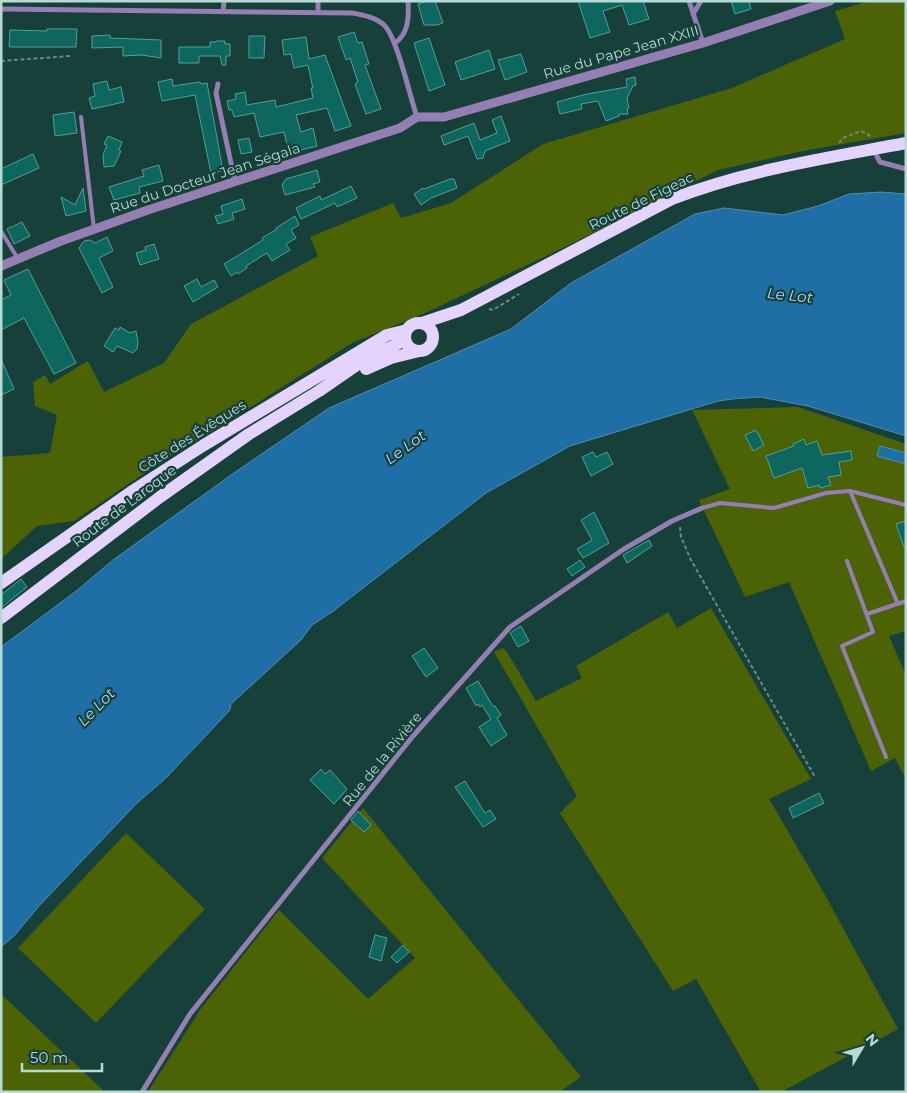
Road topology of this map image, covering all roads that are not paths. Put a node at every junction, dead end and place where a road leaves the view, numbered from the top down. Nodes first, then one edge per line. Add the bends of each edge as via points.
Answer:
1 (224, 1) edge
2 (318, 1) edge
3 (408, 1) edge
4 (689, 1) edge
5 (702, 1) edge
6 (830, 1) edge
7 (1, 9) edge
8 (223, 12) junction
9 (318, 12) junction
10 (693, 14) junction
11 (395, 43) junction
12 (703, 43) junction
13 (218, 84) dead end
14 (80, 117) dead end
15 (417, 117) junction
16 (906, 143) edge
17 (873, 150) junction
18 (906, 169) edge
19 (235, 182) junction
20 (94, 230) junction
21 (1, 231) edge
22 (18, 259) junction
23 (1, 266) edge
24 (461, 310) junction
25 (422, 323) junction
26 (406, 335) junction
27 (432, 335) junction
28 (419, 351) junction
29 (318, 392) junction
30 (850, 491) junction
31 (906, 505) edge
32 (702, 508) joint
33 (847, 561) dead end
34 (1, 582) edge
35 (906, 601) edge
36 (898, 604) junction
37 (867, 614) junction
38 (1, 618) edge
39 (886, 757) dead end
40 (142, 1092) edge

1 - 8 street
2 - 9 street
3 - 11 street via 406,30
4 - 10 street
5 - 10 street
6 - 12 street, Rue du Pape Jean XXIII
7 - 8 street
8 - 9 street
9 - 11 street via 352,12 372,17 385,26
10 - 12 street
11 - 15 street
12 - 15 street, Rue du Pape Jean XXIII via 444,117
13 - 19 street via 216,93
14 - 20 lane
15 - 19 street, Rue du Docteur Jean Ségala via 400,128
16 - 17 main road, Route de Figeac
17 - 18 street via 880,162
17 - 24 main road, Route de Figeac via 810,161 703,187 672,199
19 - 20 street, Rue du Docteur Jean Ségala
20 - 22 street, Rue du Docteur Jean Ségala
21 - 22 lane
22 - 23 street, Rue du Docteur Jean Ségala
24 - 25 main road, Route de Figeac
24 - 27 main road, Route de Figeac
25 - 26 main road via 413,324
25 - 27 main road
26 - 28 main road via 410,348
26 - 29 main road, Route de Laroque
26 - 34 main road, Côte des Évêques via 387,335 204,445
27 - 28 main road via 430,344
28 - 29 main road, Route de Laroque via 384,361
29 - 38 main road, Route de Laroque via 248,434
30 - 31 lane
30 - 32 lane via 826,493 774,508 720,503
30 - 36 lane
32 - 40 street, Rue de la Rivière via 623,550 510,627 414,736 190,1014
33 - 37 lane
35 - 36 lane
36 - 37 lane
37 - 39 lane via 873,632 842,646

